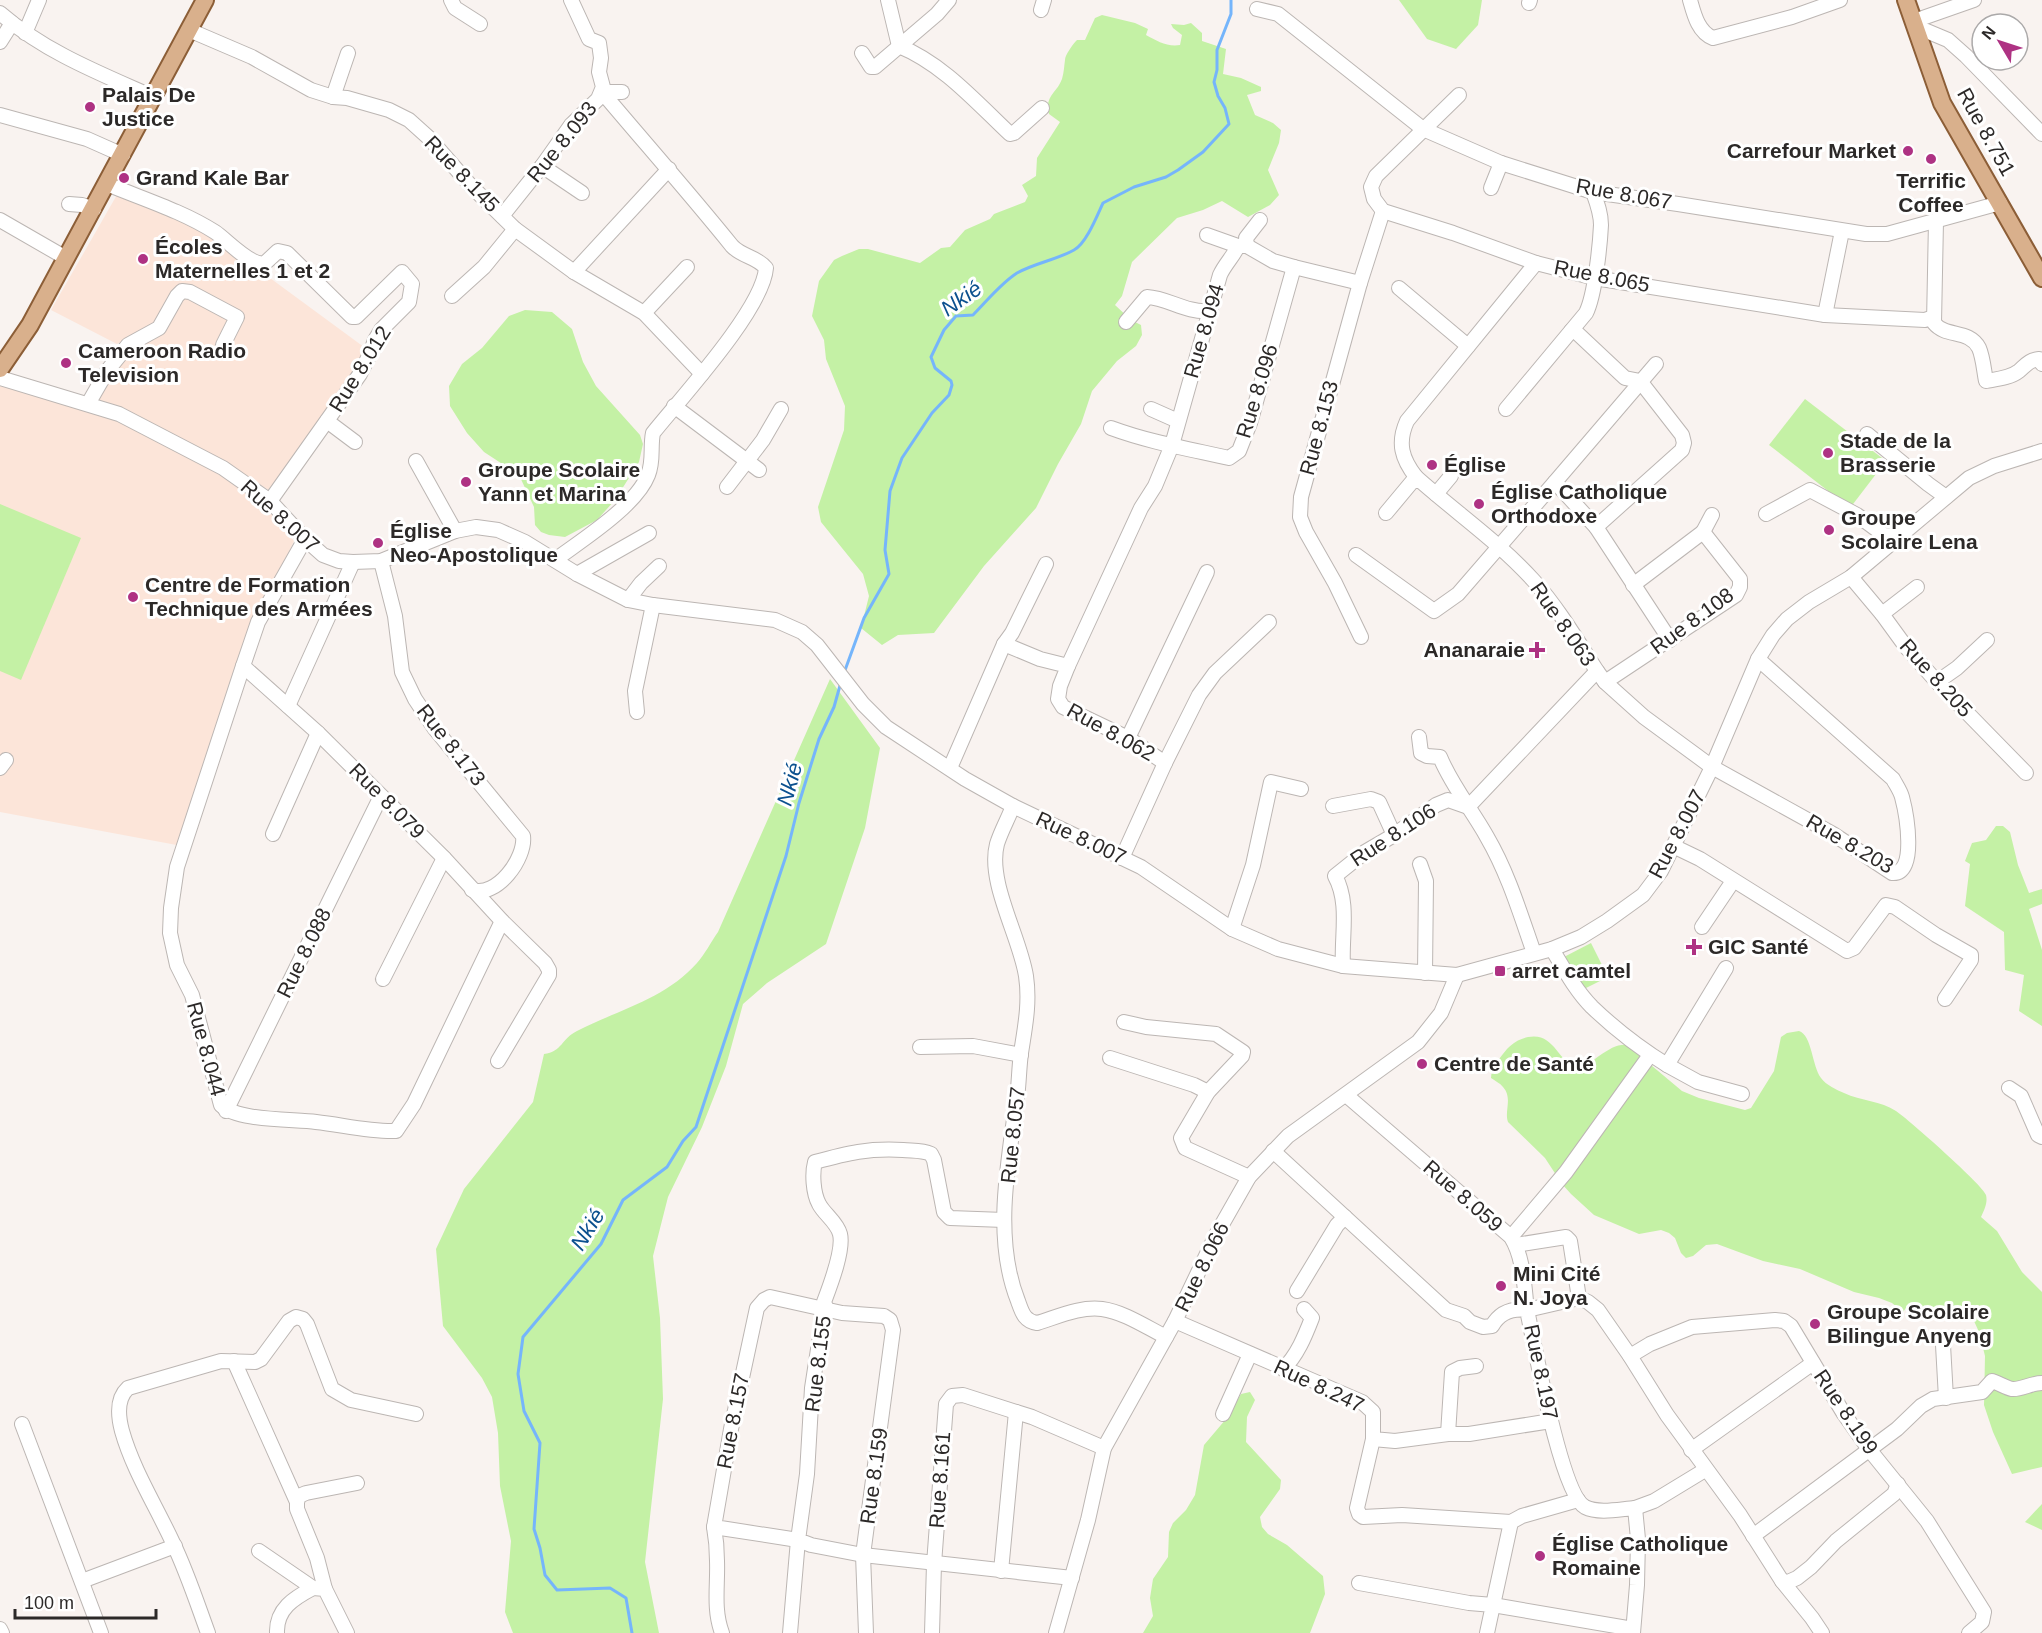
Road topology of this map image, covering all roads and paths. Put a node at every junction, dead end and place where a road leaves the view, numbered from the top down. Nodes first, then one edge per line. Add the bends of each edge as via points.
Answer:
1 (39, 0) edge
2 (205, 0) edge
3 (451, 0) edge
4 (571, 0) edge
5 (888, 0) edge
6 (949, 0) edge
7 (1690, 0) edge
8 (1840, 0) edge
9 (1906, 0) edge
10 (1974, 0) edge
11 (1257, 9) dead end
12 (0, 13) edge
13 (12, 24) junction
14 (480, 24) dead end
15 (1916, 24) junction
16 (189, 30) junction
17 (25, 33) junction
18 (0, 42) edge
19 (900, 46) junction
20 (348, 53) dead end
21 (862, 53) dead end
22 (602, 92) junction
23 (622, 92) dead end
24 (1459, 96) dead end
25 (153, 97) junction
26 (333, 97) junction
27 (1042, 108) dead end
28 (0, 115) edge
29 (1423, 129) junction
30 (2041, 132) edge
31 (123, 155) junction
32 (1501, 163) junction
33 (543, 166) junction
34 (669, 169) junction
35 (107, 184) junction
36 (1491, 188) dead end
37 (1593, 192) junction
38 (582, 193) dead end
39 (2000, 203) junction
40 (69, 204) dead end
41 (94, 209) junction
42 (1383, 211) junction
43 (502, 216) junction
44 (0, 220) edge
45 (1260, 220) dead end
46 (1936, 221) junction
47 (515, 229) junction
48 (1842, 231) junction
49 (1207, 235) dead end
50 (1242, 246) junction
51 (66, 258) junction
52 (1536, 263) junction
53 (687, 267) dead end
54 (1294, 267) junction
55 (574, 272) junction
56 (1595, 278) junction
57 (2042, 278) edge
58 (1360, 283) junction
59 (1399, 288) dead end
60 (452, 296) dead end
61 (1209, 311) junction
62 (644, 313) junction
63 (1825, 315) junction
64 (1933, 317) junction
65 (1126, 322) dead end
66 (1571, 331) junction
67 (223, 345) dead end
68 (1468, 346) junction
69 (1656, 364) dead end
70 (2042, 364) edge
71 (0, 369) edge
72 (702, 374) junction
73 (0, 378) edge
74 (1640, 381) junction
75 (88, 404) junction
76 (674, 406) junction
77 (781, 409) dead end
78 (1151, 409) dead end
79 (1506, 409) dead end
80 (327, 421) junction
81 (1178, 421) junction
82 (1111, 428) dead end
83 (1867, 434) dead end
84 (355, 442) dead end
85 (1172, 445) junction
86 (2042, 451) edge
87 (416, 460) dead end
88 (748, 460) junction
89 (759, 470) dead end
90 (1451, 476) dead end
91 (1416, 477) junction
92 (1554, 482) junction
93 (727, 488) dead end
94 (1436, 494) junction
95 (1946, 496) junction
96 (270, 501) junction
97 (1386, 513) dead end
98 (1766, 514) dead end
99 (1712, 515) dead end
100 (1596, 527) junction
101 (455, 531) junction
102 (1703, 532) junction
103 (649, 533) dead end
104 (1899, 536) junction
105 (305, 539) junction
106 (1500, 548) junction
107 (1356, 555) dead end
108 (555, 560) junction
109 (381, 561) junction
110 (353, 562) junction
111 (1046, 564) dead end
112 (658, 566) dead end
113 (1207, 572) dead end
114 (577, 574) junction
115 (1851, 577) junction
116 (1633, 585) junction
117 (1917, 587) dead end
118 (628, 600) junction
119 (653, 605) junction
120 (1882, 614) junction
121 (1269, 622) dead end
122 (1361, 637) dead end
123 (1670, 640) junction
124 (1987, 640) dead end
125 (1004, 644) junction
126 (1758, 659) junction
127 (243, 666) junction
128 (1068, 666) junction
129 (1601, 677) junction
130 (1937, 682) junction
131 (288, 706) junction
132 (637, 712) dead end
133 (318, 733) junction
134 (1419, 737) dead end
135 (1128, 738) junction
136 (1165, 763) junction
137 (1712, 767) junction
138 (950, 768) junction
139 (2026, 773) dead end
140 (1301, 789) dead end
141 (381, 796) junction
142 (1013, 806) junction
143 (1333, 806) dead end
144 (1468, 807) junction
145 (273, 834) dead end
146 (1394, 835) junction
147 (1673, 846) junction
148 (444, 858) junction
149 (1122, 858) junction
150 (1420, 864) dead end
151 (1733, 881) junction
152 (472, 890) junction
153 (502, 921) junction
154 (1702, 927) dead end
155 (1233, 929) junction
156 (1552, 949) junction
157 (1534, 953) junction
158 (1343, 966) junction
159 (1726, 968) dead end
160 (1425, 973) junction
161 (1457, 975) junction
162 (383, 979) dead end
163 (1945, 999) dead end
164 (1124, 1022) dead end
165 (920, 1047) dead end
166 (1021, 1055) junction
167 (1650, 1055) junction
168 (1110, 1058) dead end
169 (498, 1061) dead end
170 (1667, 1065) junction
171 (2009, 1088) dead end
172 (1208, 1092) junction
173 (1742, 1094) dead end
174 (1346, 1095) junction
175 (226, 1111) junction
176 (2042, 1137) edge
177 (1273, 1150) junction
178 (1249, 1177) junction
179 (1345, 1217) junction
180 (1004, 1220) junction
181 (1513, 1241) junction
182 (1297, 1291) dead end
183 (1579, 1298) junction
184 (1304, 1309) dead end
185 (827, 1310) junction
186 (1527, 1310) junction
187 (1175, 1321) junction
188 (1166, 1337) junction
189 (1943, 1345) dead end
190 (1250, 1354) junction
191 (1630, 1356) junction
192 (234, 1361) junction
193 (1813, 1363) junction
194 (1476, 1366) dead end
195 (1283, 1369) junction
196 (2042, 1383) edge
197 (1946, 1398) junction
198 (1016, 1412) junction
199 (416, 1414) dead end
200 (1223, 1414) dead end
201 (1551, 1421) junction
202 (22, 1424) dead end
203 (1449, 1434) junction
204 (1373, 1439) junction
205 (1104, 1448) junction
206 (1868, 1448) junction
207 (1691, 1450) junction
208 (1705, 1470) junction
209 (357, 1483) dead end
210 (1898, 1484) junction
211 (1578, 1500) junction
212 (297, 1502) junction
213 (1635, 1508) junction
214 (1512, 1522) junction
215 (714, 1527) junction
216 (1753, 1536) junction
217 (798, 1540) junction
218 (175, 1546) junction
219 (259, 1551) dead end
220 (863, 1555) junction
221 (934, 1564) junction
222 (1001, 1570) junction
223 (1072, 1578) junction
224 (82, 1581) junction
225 (1782, 1581) junction
226 (1359, 1583) dead end
227 (319, 1589) junction
228 (1493, 1605) junction
229 (1633, 1631) edge
230 (102, 1633) edge
231 (208, 1633) edge
232 (277, 1633) edge
233 (347, 1633) edge
234 (722, 1633) edge
235 (790, 1633) edge
236 (866, 1633) edge
237 (932, 1633) edge
238 (1056, 1633) edge
239 (1487, 1633) edge
240 (1821, 1633) edge
241 (1969, 1633) edge

1 - 17 street
2 - 16 main road
3 - 14 street via 454,8
4 - 22 street, Rue 8.093 via 589,39 599,43
5 - 19 street
6 - 19 street
7 - 8 street via 1700,26 1713,38
9 - 15 main road, Rue 8.751
10 - 15 street
11 - 29 street, Rue 8.067 via 1278,14
12 - 13 street
13 - 17 street
13 - 18 street
15 - 30 street via 1948,40
15 - 39 main road, Rue 8.751 via 1942,103
16 - 25 main road
16 - 26 street, Rue 8.145
17 - 25 street via 74,62
19 - 21 street via 875,67
19 - 27 street via 923,57 1010,134
20 - 26 street
22 - 23 street
22 - 33 street, Rue 8.093 via 571,125
22 - 34 street
24 - 29 street
25 - 31 main road
26 - 43 street, Rue 8.145 via 389,110 409,120
28 - 31 street via 87,139
29 - 32 street, Rue 8.067
29 - 42 street via 1376,176 1371,187
31 - 35 main road
32 - 36 street
32 - 37 street, Rue 8.067
33 - 38 street
33 - 43 street, Rue 8.093
34 - 55 street
34 - 72 street via 734,248 759,260 766,268 746,315
35 - 41 main road
35 - 80 street, Rue 8.012 via 215,232 255,263 265,263 278,251 287,253 352,317 402,272 412,284 409,302 381,330 360,374
37 - 48 street, Rue 8.067
37 - 56 street via 1601,224
39 - 46 street, Rue 8.067
39 - 57 main road, Rue 8.751
40 - 41 street
41 - 51 main road
42 - 52 street, Rue 8.065
42 - 58 street, Rue 8.153
43 - 47 street, Rue 8.145
44 - 51 street
45 - 50 street, Rue 8.094
46 - 48 street, Rue 8.067 via 1887,234
46 - 64 street
47 - 55 street, Rue 8.145
47 - 60 street via 484,267
48 - 63 street
49 - 50 street
50 - 54 street
50 - 61 street, Rue 8.094 via 1224,266
51 - 71 main road via 30,325
52 - 56 street, Rue 8.065
52 - 68 street
53 - 62 street
54 - 58 street
54 - 85 street, Rue 8.096 via 1239,451 1229,458
55 - 62 street, Rue 8.145
56 - 63 street, Rue 8.065
56 - 66 street via 1589,305
58 - 122 street, Rue 8.153 via 1308,466 1300,517
59 - 68 street
61 - 65 street via 1188,310 1147,297
61 - 81 street, Rue 8.094
62 - 72 street, Rue 8.145
63 - 64 street, Rue 8.065 via 1925,320
64 - 70 street via 1941,329 1972,338 1978,346 1986,381 2018,371 2036,359
66 - 74 street via 1625,378
66 - 79 street
67 - 75 street via 237,317 182,291 159,328 129,345 107,371
68 - 91 street, Rue 8.063 via 1407,422 1401,435 1403,455
69 - 74 street
72 - 76 street
73 - 75 street, Rue 8.007
74 - 92 street
74 - 100 street via 1682,435 1683,450
75 - 96 street, Rue 8.007 via 119,414 223,468
76 - 88 street
76 - 108 street via 653,433 651,465 637,492 615,516
77 - 88 street
78 - 81 street
80 - 84 street
80 - 96 street, Rue 8.012
81 - 85 street, Rue 8.094
82 - 85 street, Rue 8.096
83 - 95 street
85 - 128 street, Rue 8.062
86 - 95 street, Rue 8.007 via 1994,466 1969,478
87 - 101 street
88 - 89 street
88 - 93 street
90 - 94 street
91 - 94 street, Rue 8.063
91 - 97 street
92 - 100 street
92 - 106 street
94 - 106 street, Rue 8.063
95 - 104 street, Rue 8.007
96 - 105 street, Rue 8.007
98 - 104 street via 1810,490 1857,515 1884,535
99 - 102 street
100 - 116 street
101 - 108 street, Rue 8.007 via 476,527 498,530
101 - 109 street, Rue 8.007
102 - 116 street
102 - 123 street, Rue 8.108 via 1740,579 1740,587 1736,595
103 - 114 street
104 - 115 street, Rue 8.007
105 - 110 street, Rue 8.007 via 323,555
105 - 127 street via 258,622
106 - 107 street via 1458,594 1434,611
106 - 129 street, Rue 8.063 via 1550,600
108 - 114 street, Rue 8.007
109 - 110 street, Rue 8.007
109 - 152 street, Rue 8.173 via 395,616 402,672 415,699 523,836 524,844 503,881 490,890
110 - 131 street
111 - 125 street
112 - 118 street
113 - 135 street
114 - 118 street, Rue 8.007
115 - 120 street, Rue 8.205
115 - 126 street, Rue 8.007 via 1787,619
116 - 123 street
117 - 120 street
118 - 119 street, Rue 8.007
119 - 132 street via 635,691
119 - 138 street, Rue 8.007 via 775,620 802,632 886,727
120 - 130 street, Rue 8.205
121 - 136 street via 1199,695
123 - 129 street, Rue 8.108
124 - 130 street
125 - 128 street
125 - 138 street
126 - 137 street, Rue 8.007
126 - 137 street, Rue 8.203 via 1893,779 1906,817 1906,865 1892,873 1833,834
127 - 131 street, Rue 8.079
127 - 175 street, Rue 8.044 via 177,867 170,925 177,965 192,995 221,1105
128 - 135 street, Rue 8.062 via 1058,699 1063,707
129 - 137 street, Rue 8.063 via 1644,717
129 - 144 street, Rue 8.106
130 - 139 street, Rue 8.205
131 - 133 street, Rue 8.079
133 - 141 street, Rue 8.079
133 - 145 street
134 - 144 street via 1421,753 1440,757
135 - 136 street, Rue 8.062
136 - 149 street, Rue 8.062
137 - 147 street, Rue 8.007
138 - 142 street, Rue 8.007
140 - 155 street via 1271,782 1253,865
141 - 148 street, Rue 8.079
141 - 175 street, Rue 8.088
142 - 149 street, Rue 8.007
142 - 166 street, Rue 8.057 via 997,846 997,872 1026,976 1028,1013
143 - 146 street via 1371,799 1379,802
144 - 146 street, Rue 8.106 via 1448,800
144 - 157 street via 1505,870
146 - 158 street, Rue 8.106 via 1335,876 1344,910
147 - 151 street
147 - 156 street, Rue 8.007 via 1643,895 1581,937
148 - 152 street, Rue 8.079
148 - 162 street
149 - 155 street, Rue 8.007
150 - 160 street via 1426,881
151 - 154 street
151 - 163 street via 1847,951 1851,951 1886,905 1895,907 1971,955
152 - 153 street, Rue 8.079
153 - 169 street, Rue 8.079 via 539,956 549,975
153 - 175 street, Rue 8.044 via 414,1104 396,1131
155 - 158 street, Rue 8.007 via 1278,949
156 - 157 street, Rue 8.007
156 - 167 street via 1591,1006
157 - 161 street, Rue 8.007
158 - 160 street, Rue 8.007
159 - 170 street
160 - 161 street, Rue 8.007
161 - 174 street, Rue 8.066 via 1431,1028
164 - 172 street via 1216,1035 1240,1048 1242,1056
165 - 166 street via 973,1046
166 - 180 street, Rue 8.057
167 - 170 street
167 - 181 street
168 - 172 street
170 - 173 street via 1698,1082
171 - 176 street via 2021,1096
172 - 178 street via 1181,1138 1182,1143 1185,1148
174 - 177 street, Rue 8.066
174 - 181 street, Rue 8.059
177 - 178 street, Rue 8.066
177 - 179 street, Rue 8.197
178 - 187 street, Rue 8.066
179 - 182 street via 1336,1225
179 - 186 street, Rue 8.197 via 1446,1310 1483,1327 1492,1326 1505,1312
180 - 185 street, Rue 8.155 via 950,1218 944,1212 934,1160 925,1152 857,1150 815,1162 819,1204 840,1232 841,1249 824,1302
180 - 188 street, Rue 8.057 via 1012,1286 1024,1317 1037,1323 1102,1309 1135,1320
181 - 183 street via 1566,1237 1570,1241
181 - 186 street, Rue 8.059 via 1521,1261
183 - 186 street
183 - 191 street via 1598,1311
184 - 195 street via 1312,1318 1290,1363
185 - 215 street, Rue 8.157 via 770,1297 757,1308
185 - 217 street, Rue 8.155 via 812,1388
185 - 220 street, Rue 8.159 via 884,1316 893,1330
186 - 201 street, Rue 8.197
187 - 188 street, Rue 8.066
187 - 190 street, Rue 8.247
188 - 205 street, Rue 8.066
189 - 197 street
190 - 195 street, Rue 8.247
190 - 200 street
191 - 193 street, Rue 8.199 via 1692,1327 1775,1320 1791,1326
191 - 207 street
192 - 199 street via 261,1359 289,1321 303,1319 332,1389 351,1400
192 - 212 street
192 - 218 street via 221,1361 128,1388 119,1405 122,1430 138,1471
193 - 206 street, Rue 8.199
193 - 207 street
194 - 203 street via 1452,1372
195 - 204 street, Rue 8.247 via 1369,1407 1373,1412
196 - 197 street via 2011,1389 1992,1382 1982,1392
197 - 206 street via 1933,1399 1921,1406 1897,1429
198 - 205 street
198 - 221 street, Rue 8.161 via 963,1395 952,1396 946,1404
198 - 222 street
201 - 203 street, Rue 8.247
201 - 211 street, Rue 8.197
202 - 224 street
203 - 204 street, Rue 8.247 via 1395,1441
204 - 214 street via 1357,1508 1364,1517 1402,1515
205 - 223 street, Rue 8.066
206 - 210 street, Rue 8.199
206 - 216 street
207 - 208 street
208 - 213 street
208 - 216 street
209 - 212 street via 306,1493
210 - 225 street via 1894,1494 1836,1541 1811,1567 1797,1578
210 - 241 street, Rue 8.199 via 1927,1521 1984,1612 1982,1622
211 - 213 street via 1585,1507 1599,1510
211 - 214 street
212 - 227 street via 317,1558
213 - 229 street via 1638,1550
214 - 228 street
215 - 217 street
215 - 234 street via 716,1601
216 - 225 street
217 - 220 street
217 - 235 street, Rue 8.155
218 - 224 street
218 - 231 street
219 - 227 street
220 - 221 street
220 - 236 street, Rue 8.159
221 - 222 street
221 - 237 street, Rue 8.161
222 - 223 street
223 - 238 street, Rue 8.066
224 - 230 street
225 - 240 street
226 - 228 street
227 - 232 street via 294,1598 282,1610
227 - 233 street
228 - 229 street
228 - 239 street

